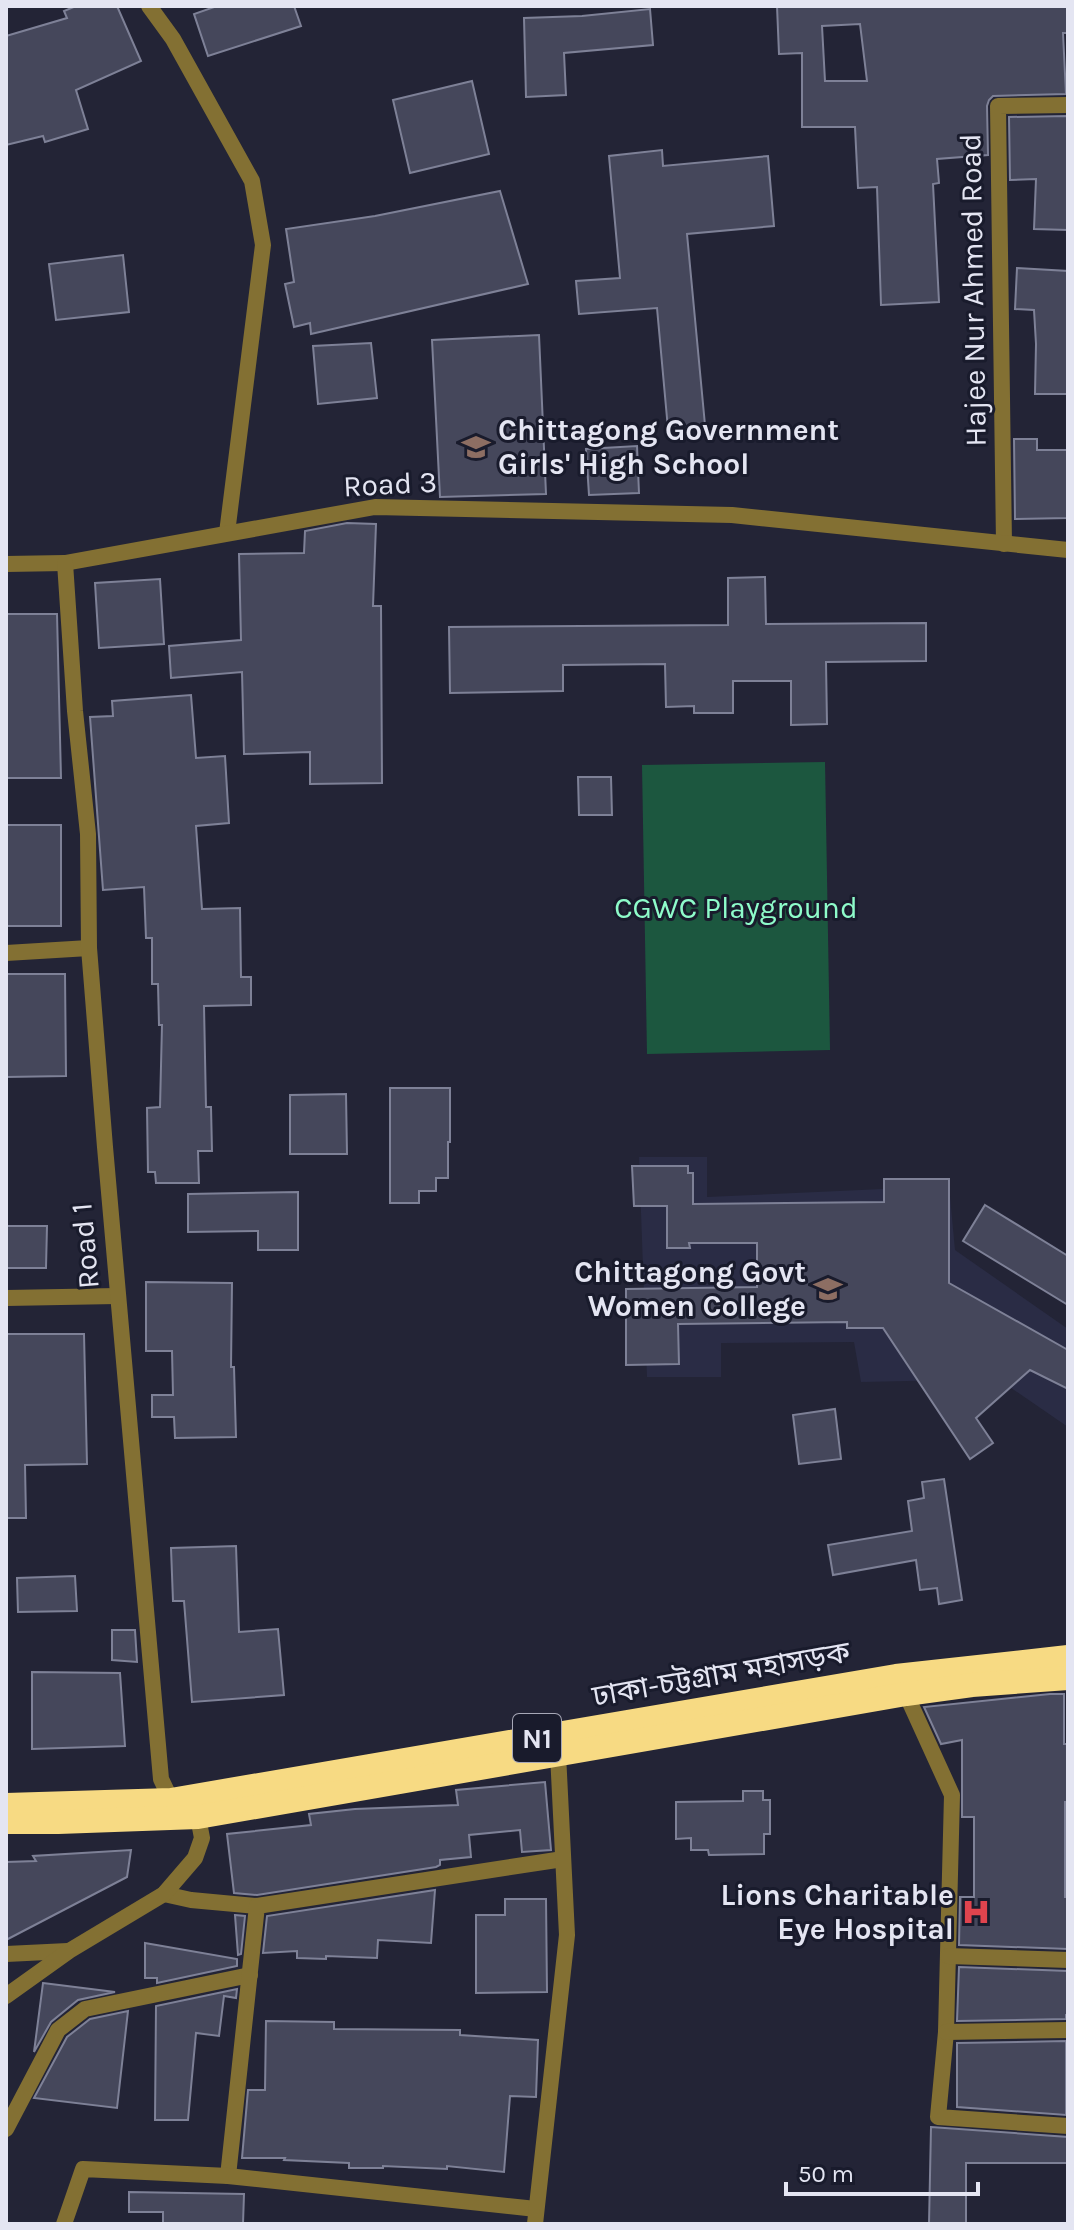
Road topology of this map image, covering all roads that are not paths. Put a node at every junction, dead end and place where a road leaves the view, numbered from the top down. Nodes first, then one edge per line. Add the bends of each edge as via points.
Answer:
1 (149, 6) edge
2 (1068, 105) edge
3 (227, 533) junction
4 (1004, 544) junction
5 (1068, 550) edge
6 (65, 563) junction
7 (6, 564) edge
8 (89, 948) junction
9 (6, 953) edge
10 (117, 1296) junction
11 (6, 1298) edge
12 (1068, 1657) edge
13 (1068, 1678) edge
14 (906, 1694) junction
15 (558, 1754) junction
16 (171, 1800) junction
17 (6, 1805) edge
18 (198, 1817) junction
19 (6, 1822) edge
20 (563, 1859) junction
21 (164, 1894) junction
22 (257, 1906) junction
23 (69, 1951) junction
24 (6, 1954) edge
25 (948, 1956) junction
26 (1068, 1960) edge
27 (250, 1975) junction
28 (6, 1996) edge
29 (1068, 2030) edge
30 (946, 2032) junction
31 (1068, 2126) edge
32 (6, 2129) edge
33 (228, 2176) junction
34 (535, 2217) edge
35 (64, 2224) edge

1 - 3 street via 252,181 263,245
2 - 4 street, Hajee Nur Ahmed Road via 998,106
3 - 4 street, Road 3 via 375,507 732,515
3 - 6 street, Road 3
4 - 5 street, Road 3
6 - 7 street, Road 3
6 - 8 street, Road 1 via 88,834
8 - 9 street
8 - 10 street, Road 1
10 - 11 street
10 - 16 street, Road 1 via 161,1779
12 - 16 highway, ঢাকা-চট্টগ্রাম মহাসড়ক / N1 via 896,1676
13 - 14 highway, ঢাকা-চট্টগ্রাম মহাসড়ক / N1
14 - 15 highway, ঢাকা-চট্টগ্রাম মহাসড়ক / N1
14 - 25 street via 952,1795
15 - 18 highway, ঢাকা-চট্টগ্রাম মহাসড়ক / N1
15 - 20 street
16 - 17 highway, ঢাকা-চট্টগ্রাম মহাসড়ক / N1
16 - 18 street
18 - 19 highway, ঢাকা-চট্টগ্রাম মহাসড়ক / N1
18 - 21 street via 202,1838 195,1858
20 - 22 street
20 - 34 street via 567,1935
21 - 22 street
21 - 23 street
22 - 27 street
23 - 24 street
23 - 28 street
25 - 26 street
25 - 30 street
27 - 32 street via 85,2009 58,2030
27 - 33 street
29 - 30 street
30 - 31 street via 938,2117
33 - 34 street
33 - 35 street via 83,2169

